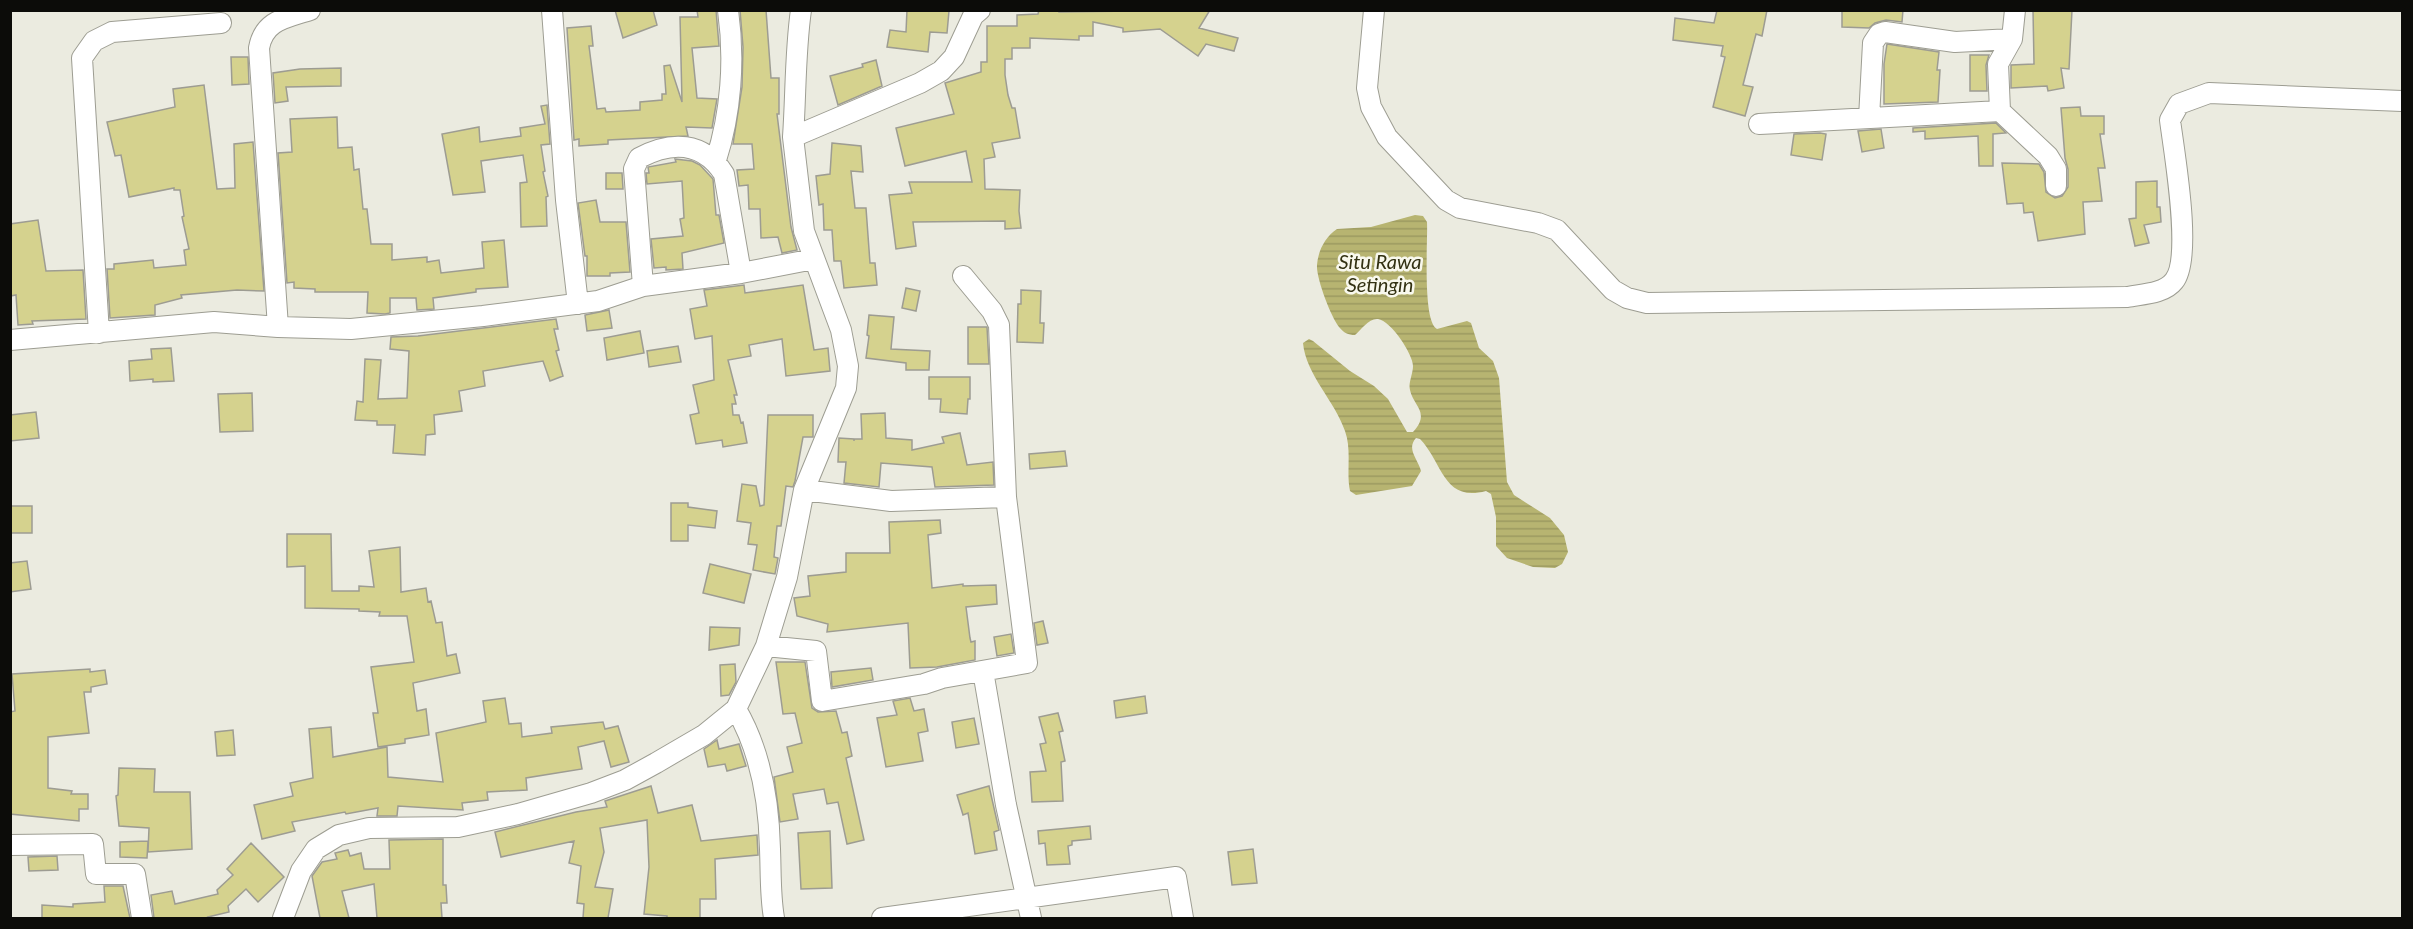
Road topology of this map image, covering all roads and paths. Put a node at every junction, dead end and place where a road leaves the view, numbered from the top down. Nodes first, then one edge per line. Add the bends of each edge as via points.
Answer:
1 (310, 10) edge
2 (552, 10) edge
3 (728, 10) edge
4 (801, 10) edge
5 (980, 10) edge
6 (1374, 10) edge
7 (2016, 10) edge
8 (221, 23) dead end
9 (2012, 39) junction
10 (2403, 101) edge
11 (2000, 111) junction
12 (1869, 118) junction
13 (1759, 124) dead end
14 (793, 137) junction
15 (716, 160) junction
16 (2056, 186) dead end
17 (814, 259) junction
18 (741, 273) junction
19 (963, 276) dead end
20 (643, 286) junction
21 (578, 304) junction
22 (278, 327) junction
23 (99, 333) junction
24 (10, 340) edge
25 (804, 490) junction
26 (1006, 497) junction
27 (766, 646) junction
28 (983, 671) junction
29 (736, 709) junction
30 (10, 845) edge
31 (1027, 898) junction
32 (142, 918) edge
33 (283, 918) edge
34 (774, 918) edge
35 (882, 918) edge
36 (1031, 918) edge
37 (1183, 918) edge

1 - 22 street via 268,27 259,48
2 - 21 street
3 - 15 street via 731,74
4 - 14 street
5 - 14 street via 973,16 954,57 941,71
6 - 10 street via 1367,88 1371,107 1394,145 1446,200 1460,208 1538,222 1557,230 1612,290 1647,303 2127,297 2159,291 2174,282 2181,270 2183,239 2170,120 2179,104 2209,93
7 - 9 street
8 - 23 street via 112,32 94,41 82,58
9 - 11 street via 1998,64
9 - 12 street via 1955,42 1879,34 1873,43
11 - 12 street
11 - 16 street via 2049,156 2056,170
12 - 13 street
14 - 17 street via 804,231
15 - 18 street via 724,174
15 - 20 street via 695,148 666,148 639,158 634,169
17 - 18 street
17 - 25 street via 841,330 848,366 846,388
18 - 20 street
19 - 26 street via 999,325
20 - 21 street
21 - 22 street via 351,329
22 - 23 street via 214,322
23 - 24 street
25 - 26 street via 891,501
25 - 27 street via 784,586
26 - 28 street via 1028,661
27 - 28 street via 816,651 822,702
27 - 29 street
28 - 31 street
29 - 33 street via 704,735 625,780 591,794 458,827 369,828 339,835 316,849 301,871
29 - 34 street via 751,740 767,807
30 - 32 street via 93,844 96,874 135,874
31 - 35 street
31 - 36 street
31 - 37 street via 1176,877

